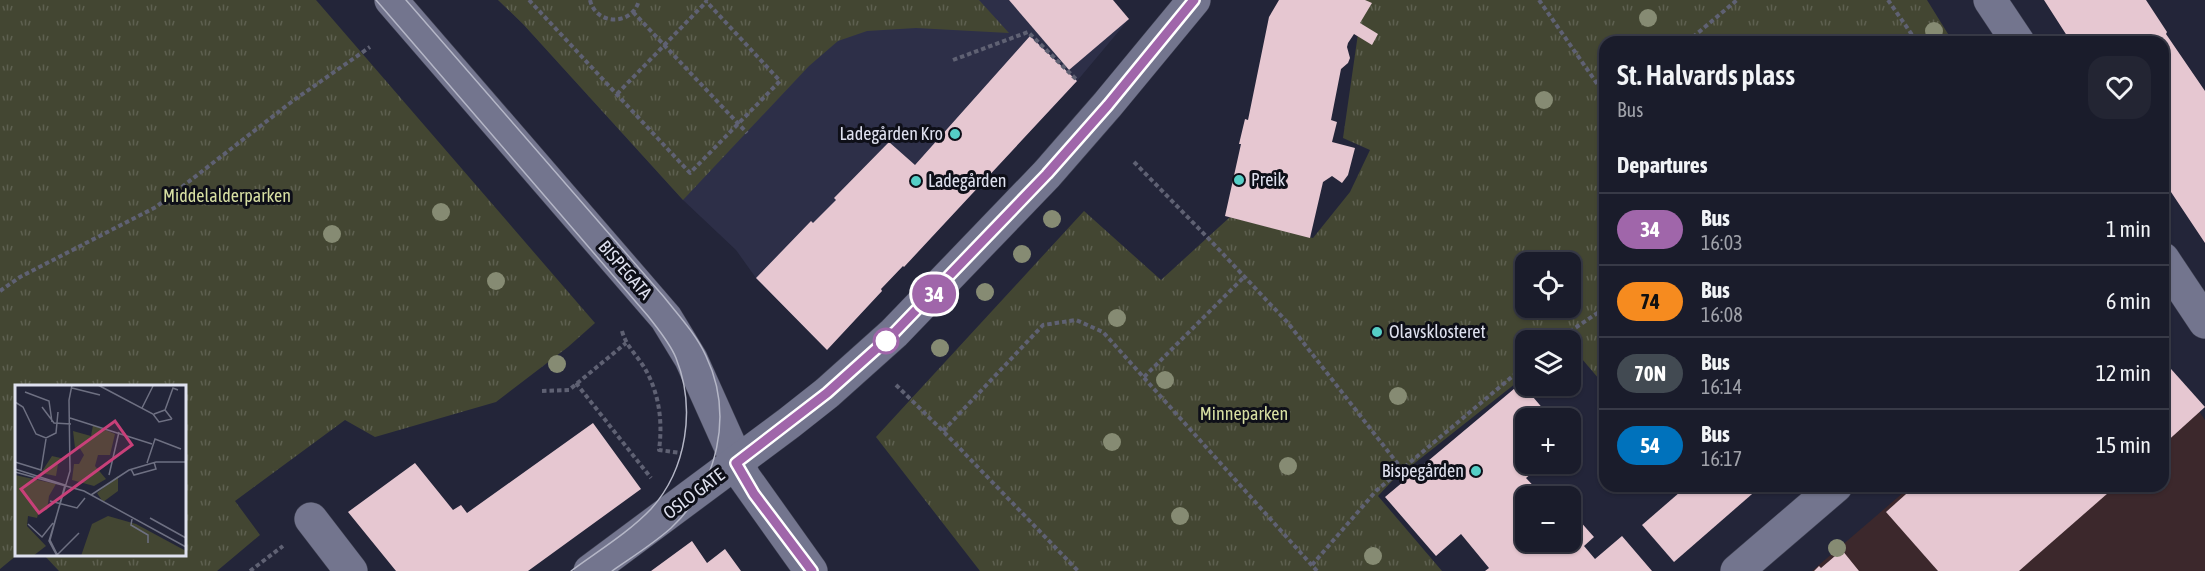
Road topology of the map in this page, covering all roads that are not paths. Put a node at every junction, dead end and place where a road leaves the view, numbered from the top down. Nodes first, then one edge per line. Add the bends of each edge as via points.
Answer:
1 (391, 0) edge
2 (1194, 0) edge
3 (1990, 0) edge
4 (2014, 36) edge
5 (2169, 268) edge
6 (2205, 322) edge
7 (736, 463) junction
8 (1829, 492) edge
9 (311, 519) dead end
10 (351, 571) edge
11 (590, 571) edge
12 (812, 571) edge
13 (1737, 571) edge

1 - 7 street, BISPEGATA via 666,318 691,359
2 - 7 street, OSLO GATE via 1047,174 894,333 827,393
3 - 4 street
5 - 6 street
7 - 11 street, OSLO GATE
7 - 12 street, BISPEGATA via 754,494
8 - 13 street
9 - 10 street

